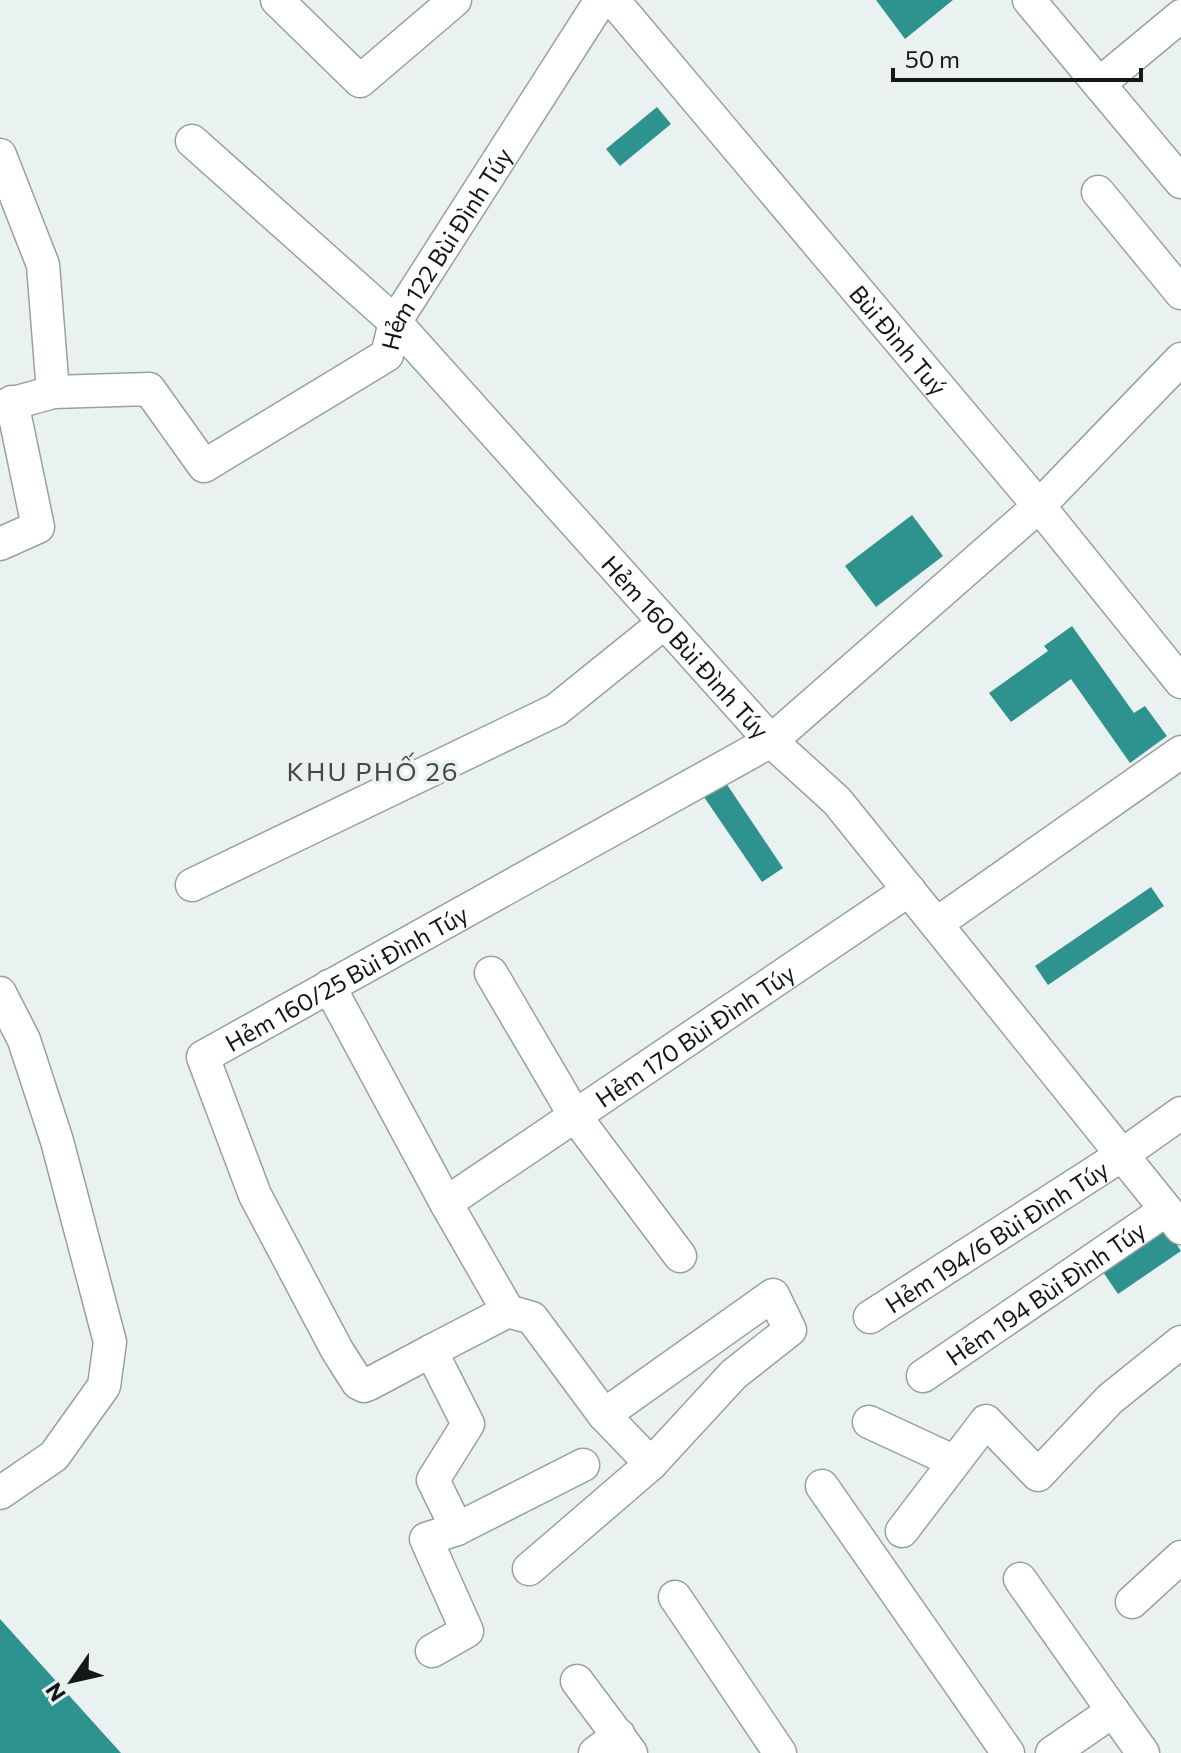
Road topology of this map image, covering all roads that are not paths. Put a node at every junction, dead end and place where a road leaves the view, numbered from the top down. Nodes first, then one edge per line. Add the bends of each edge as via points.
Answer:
1 (277, 0) edge
2 (601, 0) edge
3 (613, 0) edge
4 (1029, 0) edge
5 (448, 2) edge
6 (1181, 16) edge
7 (1099, 84) junction
8 (192, 141) dead end
9 (0, 155) edge
10 (1181, 182) edge
11 (1098, 192) dead end
12 (1181, 293) edge
13 (395, 322) junction
14 (1181, 359) edge
15 (53, 392) junction
16 (6, 405) edge
17 (1039, 506) junction
18 (0, 544) edge
19 (664, 623) junction
20 (1181, 682) edge
21 (771, 741) junction
22 (1181, 752) edge
23 (192, 885) dead end
24 (909, 890) junction
25 (936, 924) junction
26 (491, 973) dead end
27 (329, 986) junction
28 (0, 993) edge
29 (1181, 1113) edge
30 (575, 1116) junction
31 (1122, 1155) junction
32 (446, 1203) junction
33 (1174, 1219) edge
34 (680, 1256) dead end
35 (508, 1311) junction
36 (870, 1317) dead end
37 (1181, 1342) edge
38 (705, 1344) junction
39 (431, 1351) junction
40 (734, 1374) junction
41 (923, 1376) dead end
42 (604, 1415) junction
43 (869, 1422) dead end
44 (953, 1461) junction
45 (651, 1464) junction
46 (583, 1465) dead end
47 (822, 1486) dead end
48 (0, 1493) edge
49 (457, 1529) junction
50 (902, 1531) dead end
51 (1181, 1557) edge
52 (529, 1569) dead end
53 (1020, 1579) dead end
54 (675, 1597) dead end
55 (1132, 1602) dead end
56 (432, 1651) dead end
57 (577, 1681) dead end
58 (1113, 1711) junction
59 (615, 1747) edge
60 (780, 1753) edge
61 (1008, 1753) edge
62 (1052, 1753) edge
63 (1143, 1753) edge

1 - 5 street via 360,81
2 - 13 street, Hẻm 122 Bùi Đình Túy
3 - 17 street, Bùi Đình Tuý
4 - 7 street
6 - 7 street
7 - 10 street
8 - 13 street, Hẻm 160 Bùi Đình Túy
9 - 15 street via 43,265
11 - 12 street
13 - 15 street, Hẻm 122 Bùi Đình Túy via 387,355 204,466 149,389
13 - 19 street, Hẻm 160 Bùi Đình Túy
14 - 17 street, Hẻm 160 Bùi Đình Túy
15 - 16 street, Hẻm 122 Bùi Đình Túy
16 - 18 street via 38,527
17 - 20 street, Bùi Đình Tuý
17 - 21 street, Hẻm 160 Bùi Đình Túy
19 - 21 street, Hẻm 160 Bùi Đình Túy
19 - 23 street via 556,710
21 - 24 street via 837,801
21 - 27 street, Hẻm 160/25 Bùi Đình Túy
22 - 25 street
24 - 25 street
24 - 30 street, Hẻm 170 Bùi Đình Túy
25 - 31 street, Hẻm 194 Bùi Đình Túy
26 - 30 street
27 - 32 street
27 - 39 street, Hẻm 160/25 Bùi Đình Túy via 203,1057 255,1195 358,1383 364,1386
28 - 48 street via 24,1040 57,1141 110,1342 104,1386 54,1456
29 - 31 street
30 - 32 street, Hẻm 170 Bùi Đình Túy
30 - 34 street
31 - 33 street, Hẻm 194 Bùi Đình Túy
31 - 36 street, Hẻm 194/6 Bùi Đình Túy
32 - 35 street
33 - 41 street, Hẻm 194 Bùi Đình Túy
35 - 39 street
35 - 42 street via 532,1318
37 - 44 street via 1110,1399 1038,1475 986,1421
38 - 40 street
38 - 40 street via 773,1295 790,1330
38 - 42 street
39 - 49 street via 468,1424 433,1480
40 - 45 street
42 - 45 street
43 - 44 street
44 - 50 street
45 - 52 street
46 - 49 street
47 - 61 street
49 - 56 street via 426,1539 467,1631
51 - 55 street
53 - 58 street
54 - 60 street
57 - 59 street
58 - 62 street
58 - 63 street

